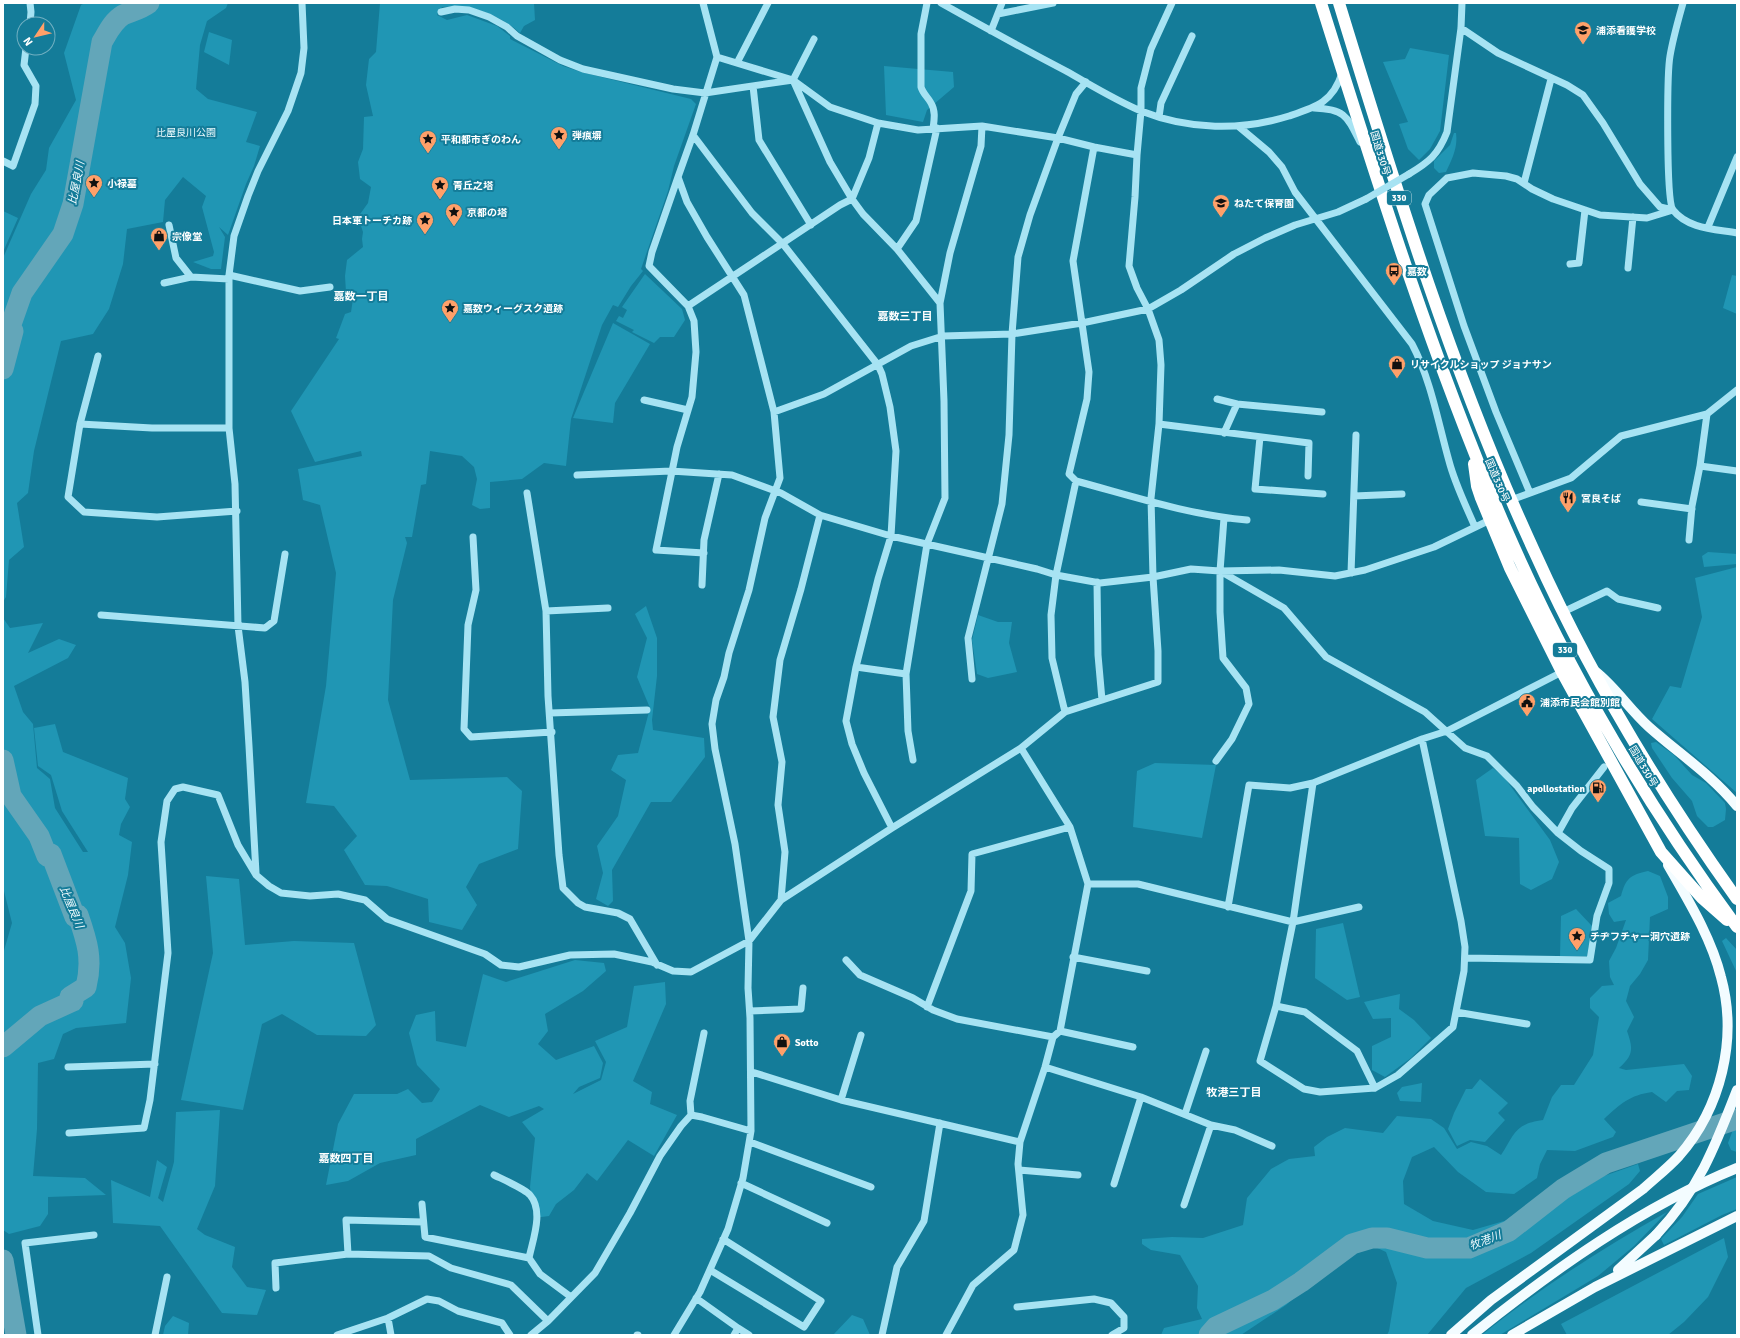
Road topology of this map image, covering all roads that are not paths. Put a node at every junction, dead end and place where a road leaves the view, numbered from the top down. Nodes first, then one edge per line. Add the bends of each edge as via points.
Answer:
1 (30, 3) edge
2 (302, 3) edge
3 (703, 3) edge
4 (768, 3) edge
5 (927, 3) edge
6 (941, 3) edge
7 (1002, 3) edge
8 (1053, 3) edge
9 (1172, 3) edge
10 (1321, 3) edge
11 (1339, 3) edge
12 (1462, 3) edge
13 (1682, 3) edge
14 (441, 12) dead end
15 (998, 14) junction
16 (31, 16) edge
17 (1461, 28) junction
18 (991, 31) junction
19 (1192, 36) dead end
20 (814, 38) dead end
21 (25, 56) edge
22 (717, 57) junction
23 (738, 63) junction
24 (1342, 71) junction
25 (1551, 79) junction
26 (793, 80) junction
27 (1086, 82) junction
28 (753, 86) junction
29 (705, 93) junction
30 (1314, 108) junction
31 (1142, 111) junction
32 (1159, 117) junction
33 (878, 123) junction
34 (982, 126) junction
35 (1238, 126) junction
36 (935, 129) junction
37 (693, 135) junction
38 (1058, 138) junction
39 (1094, 147) junction
40 (1137, 155) junction
41 (1737, 157) edge
42 (3, 161) edge
43 (1374, 172) junction
44 (678, 177) junction
45 (1524, 182) junction
46 (852, 199) junction
47 (1585, 210) junction
48 (1673, 210) junction
49 (1633, 217) junction
50 (1316, 219) junction
51 (169, 225) dead end
52 (811, 225) junction
53 (1708, 228) junction
54 (1737, 233) edge
55 (783, 244) junction
56 (897, 249) junction
57 (1570, 264) dead end
58 (1628, 268) dead end
59 (191, 277) junction
60 (229, 277) junction
61 (732, 277) junction
62 (164, 283) dead end
63 (330, 287) dead end
64 (940, 303) junction
65 (688, 306) junction
66 (1148, 309) junction
67 (1082, 323) junction
68 (1012, 334) junction
69 (942, 336) junction
70 (98, 356) dead end
71 (878, 365) junction
72 (1737, 390) edge
73 (1217, 399) dead end
74 (644, 400) dead end
75 (1237, 404) junction
76 (688, 410) junction
77 (774, 412) junction
78 (1322, 412) dead end
79 (1707, 414) junction
80 (80, 424) junction
81 (1159, 424) junction
82 (229, 428) junction
83 (1224, 433) junction
84 (1356, 435) dead end
85 (1260, 437) junction
86 (1473, 449) junction
87 (1700, 466) junction
88 (671, 471) junction
89 (1737, 471) edge
90 (719, 474) junction
91 (576, 475) dead end
92 (1308, 476) dead end
93 (1076, 481) junction
94 (775, 491) junction
95 (527, 493) dead end
96 (1530, 493) junction
97 (1323, 494) dead end
98 (1402, 494) dead end
99 (1354, 496) junction
100 (1511, 500) junction
101 (1152, 502) junction
102 (1641, 502) dead end
103 (1692, 509) junction
104 (237, 511) junction
105 (820, 515) junction
106 (1224, 518) junction
107 (1246, 520) dead end
108 (1490, 520) junction
109 (1475, 527) junction
110 (891, 536) junction
111 (473, 537) dead end
112 (1689, 540) dead end
113 (927, 544) junction
114 (704, 553) junction
115 (285, 554) dead end
116 (987, 559) junction
117 (1220, 571) junction
118 (1351, 573) junction
119 (1056, 575) junction
120 (1153, 577) junction
121 (1097, 582) junction
122 (702, 585) dead end
123 (608, 608) dead end
124 (1658, 608) dead end
125 (546, 611) junction
126 (1563, 612) junction
127 (101, 615) dead end
128 (238, 626) junction
129 (856, 667) junction
130 (1594, 671) junction
131 (1562, 672) junction
132 (906, 674) junction
133 (972, 679) dead end
134 (1102, 700) junction
135 (647, 710) dead end
136 (550, 712) junction
137 (1065, 712) junction
138 (1447, 731) junction
139 (552, 732) junction
140 (1422, 739) junction
141 (1022, 748) junction
142 (913, 760) dead end
143 (1216, 760) dead end
144 (1604, 767) dead end
145 (1313, 783) junction
146 (1735, 804) edge
147 (1070, 827) junction
148 (892, 828) junction
149 (1558, 833) junction
150 (1661, 852) junction
151 (256, 876) junction
152 (1088, 884) junction
153 (1737, 899) edge
154 (781, 900) junction
155 (1228, 907) junction
156 (1359, 907) dead end
157 (1293, 922) junction
158 (1737, 927) edge
159 (749, 941) junction
160 (1073, 957) junction
161 (1465, 958) junction
162 (846, 960) dead end
163 (657, 965) junction
164 (1146, 971) dead end
165 (803, 988) dead end
166 (1276, 1006) junction
167 (927, 1007) junction
168 (750, 1012) junction
169 (1456, 1012) junction
170 (1527, 1024) dead end
171 (1060, 1031) junction
172 (704, 1033) dead end
173 (861, 1035) dead end
174 (1053, 1037) junction
175 (1133, 1047) dead end
176 (1206, 1052) dead end
177 (155, 1064) junction
178 (68, 1067) dead end
179 (1045, 1067) junction
180 (752, 1072) junction
181 (1375, 1088) junction
182 (1737, 1090) edge
183 (1141, 1097) junction
184 (841, 1100) junction
185 (1185, 1114) junction
186 (691, 1115) junction
187 (940, 1123) junction
188 (1211, 1125) junction
189 (751, 1131) junction
190 (69, 1133) dead end
191 (750, 1142) junction
192 (1020, 1142) junction
193 (1272, 1146) dead end
194 (1737, 1168) edge
195 (1019, 1170) junction
196 (494, 1175) dead end
197 (1078, 1175) dead end
198 (741, 1182) junction
199 (1114, 1184) dead end
200 (871, 1187) dead end
201 (422, 1204) dead end
202 (1184, 1205) dead end
203 (1737, 1216) edge
204 (423, 1222) junction
205 (827, 1223) dead end
206 (94, 1235) dead end
207 (723, 1239) junction
208 (348, 1254) junction
209 (529, 1258) junction
210 (710, 1270) junction
211 (167, 1277) dead end
212 (1595, 1287) junction
213 (276, 1288) dead end
214 (571, 1297) junction
215 (696, 1298) junction
216 (1017, 1307) dead end
217 (388, 1318) junction
218 (548, 1321) junction
219 (738, 1328) junction
220 (38, 1335) edge
221 (155, 1335) edge
222 (337, 1335) edge
223 (391, 1335) edge
224 (510, 1335) edge
225 (531, 1335) edge
226 (674, 1335) edge
227 (734, 1335) edge
228 (748, 1335) edge
229 (882, 1335) edge
230 (946, 1335) edge
231 (1112, 1335) edge
232 (1451, 1335) edge
233 (1472, 1335) edge
234 (1512, 1335) edge

1 - 16 street
2 - 60 street via 304,48 299,78 288,111 248,196 234,236
3 - 22 street
4 - 23 street
5 - 36 street via 921,34 921,87 934,110
6 - 18 street
7 - 15 street
8 - 15 street
9 - 31 street via 1146,64 1141,88
10 - 24 highway, 国道330号 / 330
11 - 100 highway, 国道330号 / 330 via 1413,240 1467,391
12 - 17 street
13 - 48 street via 1668,70 1669,179 1670,204
14 - 29 street via 469,10 489,17 529,43 583,69 674,89
15 - 18 street
17 - 25 street via 1498,53
17 - 50 street, bridge via 1447,132 1435,155 1409,174 1366,199
18 - 27 street
19 - 32 street via 1162,103
20 - 26 street
21 - 42 street via 24,65 36,86 35,104 13,166
22 - 23 street
22 - 29 street
23 - 26 street
24 - 30 street via 1333,93
24 - 43 highway, 国道330号 / 330
25 - 45 street
25 - 48 street via 1584,95 1640,184 1660,207
26 - 28 street
26 - 33 street via 830,107
26 - 46 street via 830,162
27 - 31 street
27 - 38 street via 1076,94
28 - 29 street
28 - 52 street via 759,140
29 - 37 street
30 - 35 street via 1262,123
30 - 43 street via 1337,110 1344,116
31 - 32 street
31 - 40 street
32 - 35 street via 1190,124
33 - 36 street via 918,130
33 - 46 street via 869,158
34 - 36 street
34 - 38 street
34 - 64 street via 981,146 950,253
35 - 50 street via 1269,152 1282,167 1295,192
36 - 56 street via 916,221
37 - 44 street
37 - 55 street via 752,212
38 - 39 street
38 - 68 street via 1030,215 1018,257
39 - 40 street
39 - 67 street via 1073,261
40 - 66 street via 1129,266
41 - 53 street
43 - 86 highway, 国道330号 / 330 via 1420,310
44 - 61 street via 687,202
44 - 65 street via 649,266
45 - 47 street via 1553,199
45 - 96 street via 1506,176 1473,173 1447,178 1429,195 1425,204 1464,326
46 - 52 street
46 - 56 street
47 - 49 street via 1600,215
47 - 57 street via 1579,263
48 - 49 street via 1647,218
48 - 53 street via 1687,222
49 - 58 street
50 - 66 street via 1286,229 1234,254
50 - 109 street via 1405,334 1419,359 1431,393 1449,463
51 - 59 street via 176,258
52 - 55 street
53 - 54 street
55 - 61 street
55 - 71 street
56 - 64 street
59 - 60 street
59 - 62 street
60 - 63 street via 300,291
60 - 82 street
61 - 65 street
61 - 77 street via 744,295
64 - 69 street
65 - 76 street via 694,320 696,352 692,397
66 - 67 street
66 - 81 street via 1159,340
67 - 68 street
67 - 93 street via 1089,372 1087,399 1069,474
68 - 69 street
68 - 116 street via 1009,435 1002,504
69 - 71 street via 911,346
69 - 113 street via 945,498
70 - 80 street
71 - 77 street via 824,394
71 - 110 street via 890,407 896,451
72 - 79 street
73 - 75 street
74 - 76 street
75 - 78 street
75 - 83 street
76 - 88 street
77 - 94 street via 780,478
79 - 87 street
79 - 96 street via 1621,436 1571,478
80 - 82 street via 152,428
80 - 104 street via 68,497 84,512 157,517
81 - 83 street
81 - 101 street
82 - 104 street
83 - 85 street
84 - 99 street
85 - 92 street via 1309,443
85 - 97 street via 1255,490
86 - 108 highway via 1477,486
86 - 158 highway, 国道330号 / 330 via 1541,604 1573,665 1618,745 1678,841
87 - 89 street
87 - 103 street
88 - 90 street
88 - 91 street
88 - 114 street via 656,550
90 - 94 street via 732,475
90 - 114 street via 704,540
93 - 101 street
93 - 119 street
94 - 105 street
94 - 159 street via 716,700 712,724 735,844
95 - 125 street
96 - 100 street
98 - 99 street
99 - 118 street
100 - 126 highway, 国道330号 / 330
101 - 106 street
101 - 120 street
102 - 103 street
103 - 112 street
104 - 128 street
105 - 110 street
105 - 154 street via 780,660 773,717 782,762 778,805 785,852
106 - 107 street
106 - 117 street
108 - 109 street
108 - 131 highway via 1510,568
109 - 118 street via 1434,547
110 - 113 street
110 - 129 street
111 - 139 street via 476,590 468,625 464,729 471,737
113 - 116 street
113 - 132 street
114 - 122 street
115 - 128 street via 274,621 265,628
116 - 119 street
116 - 133 street via 968,638
117 - 118 street via 1279,570 1336,576
117 - 120 street via 1191,569
117 - 138 street via 1284,608 1326,657 1425,712
117 - 143 street via 1223,658 1246,688 1249,704 1232,739
119 - 121 street
119 - 137 street via 1051,615 1052,658
120 - 121 street
120 - 134 street via 1158,682
121 - 134 street via 1098,655
123 - 125 street
124 - 126 street via 1618,599 1607,591
125 - 136 street
126 - 130 highway, 国道330号 / 330
127 - 128 street
128 - 151 street via 245,682
129 - 132 street
129 - 148 street via 846,721 864,773
130 - 146 main road via 1644,722 1713,781
130 - 153 highway, 国道330号 / 330 via 1630,736 1691,833
131 - 138 street
131 - 150 highway
132 - 142 street via 908,731
134 - 137 street
135 - 136 street
136 - 139 street
137 - 141 street
138 - 140 street
138 - 149 street via 1465,748 1487,756
139 - 163 street via 563,888 578,904 618,913 630,919
140 - 145 street
140 - 161 street via 1461,921
141 - 147 street
141 - 148 street
144 - 149 street via 1572,808
145 - 155 street via 1290,788 1249,786
145 - 157 street
147 - 152 street
147 - 167 street via 972,854 971,891
148 - 154 street
149 - 161 street via 1609,869 1609,883 1597,916 1590,960
150 - 158 highway, 330 via 1702,898
150 - 232 main road via 1692,908 1721,977 1727,1014 1727,1034 1723,1071 1712,1105 1678,1157 1643,1189 1491,1300
151 - 163 street via 281,893 310,896 338,894 365,900 387,920 485,954 501,965 519,968 570,955 614,954
151 - 177 street via 238,845 218,795 183,787 176,790 167,801 161,842 168,953
152 - 155 street via 1138,884
152 - 160 street
154 - 159 street
155 - 157 street
156 - 157 street
157 - 166 street
159 - 163 street via 691,972 673,971
159 - 168 street
160 - 164 street
160 - 171 street
161 - 169 street
162 - 167 street via 860,975 913,998
165 - 168 street via 801,1009
166 - 181 street via 1305,1012 1357,1051
166 - 181 street via 1260,1061 1304,1089 1320,1092
167 - 174 street via 957,1018
168 - 180 street
169 - 170 street
169 - 181 street via 1453,1027 1398,1075
171 - 174 street
171 - 175 street
172 - 186 street via 690,1101
173 - 184 street
174 - 179 street
176 - 185 street
177 - 178 street
177 - 190 street via 144,1128
179 - 183 street
179 - 192 street
180 - 184 street
180 - 189 street
182 - 212 main road, bridge via 1717,1143 1681,1207 1626,1264
183 - 185 street
183 - 199 street
184 - 187 street
185 - 188 street
186 - 189 street
186 - 214 street via 660,1156 595,1273
187 - 192 street
187 - 229 street via 924,1221 897,1267
188 - 193 street via 1235,1130
188 - 202 street
189 - 191 street
191 - 198 street
191 - 200 street
192 - 195 street
194 - 233 main road via 1679,1195 1626,1225 1500,1312
195 - 197 street
195 - 230 street via 1022,1215 1014,1250 973,1285
196 - 209 street via 530,1194 536,1206 537,1220
198 - 205 street
198 - 207 street
201 - 204 street
203 - 212 main road
204 - 208 street via 346,1220
204 - 209 street via 425,1237
206 - 220 street via 25,1243
207 - 210 street
207 - 210 street via 821,1301 804,1327
208 - 213 street via 275,1263
208 - 218 street via 429,1256 451,1268 511,1285
209 - 214 street via 540,1274
210 - 215 street
211 - 221 street
212 - 234 main road
214 - 218 street
215 - 219 street
215 - 226 street
216 - 231 street via 1094,1299 1111,1303 1124,1317 1124,1328
217 - 222 street
217 - 223 street
217 - 224 street via 427,1299 502,1324
218 - 225 street
219 - 227 street
219 - 228 street

